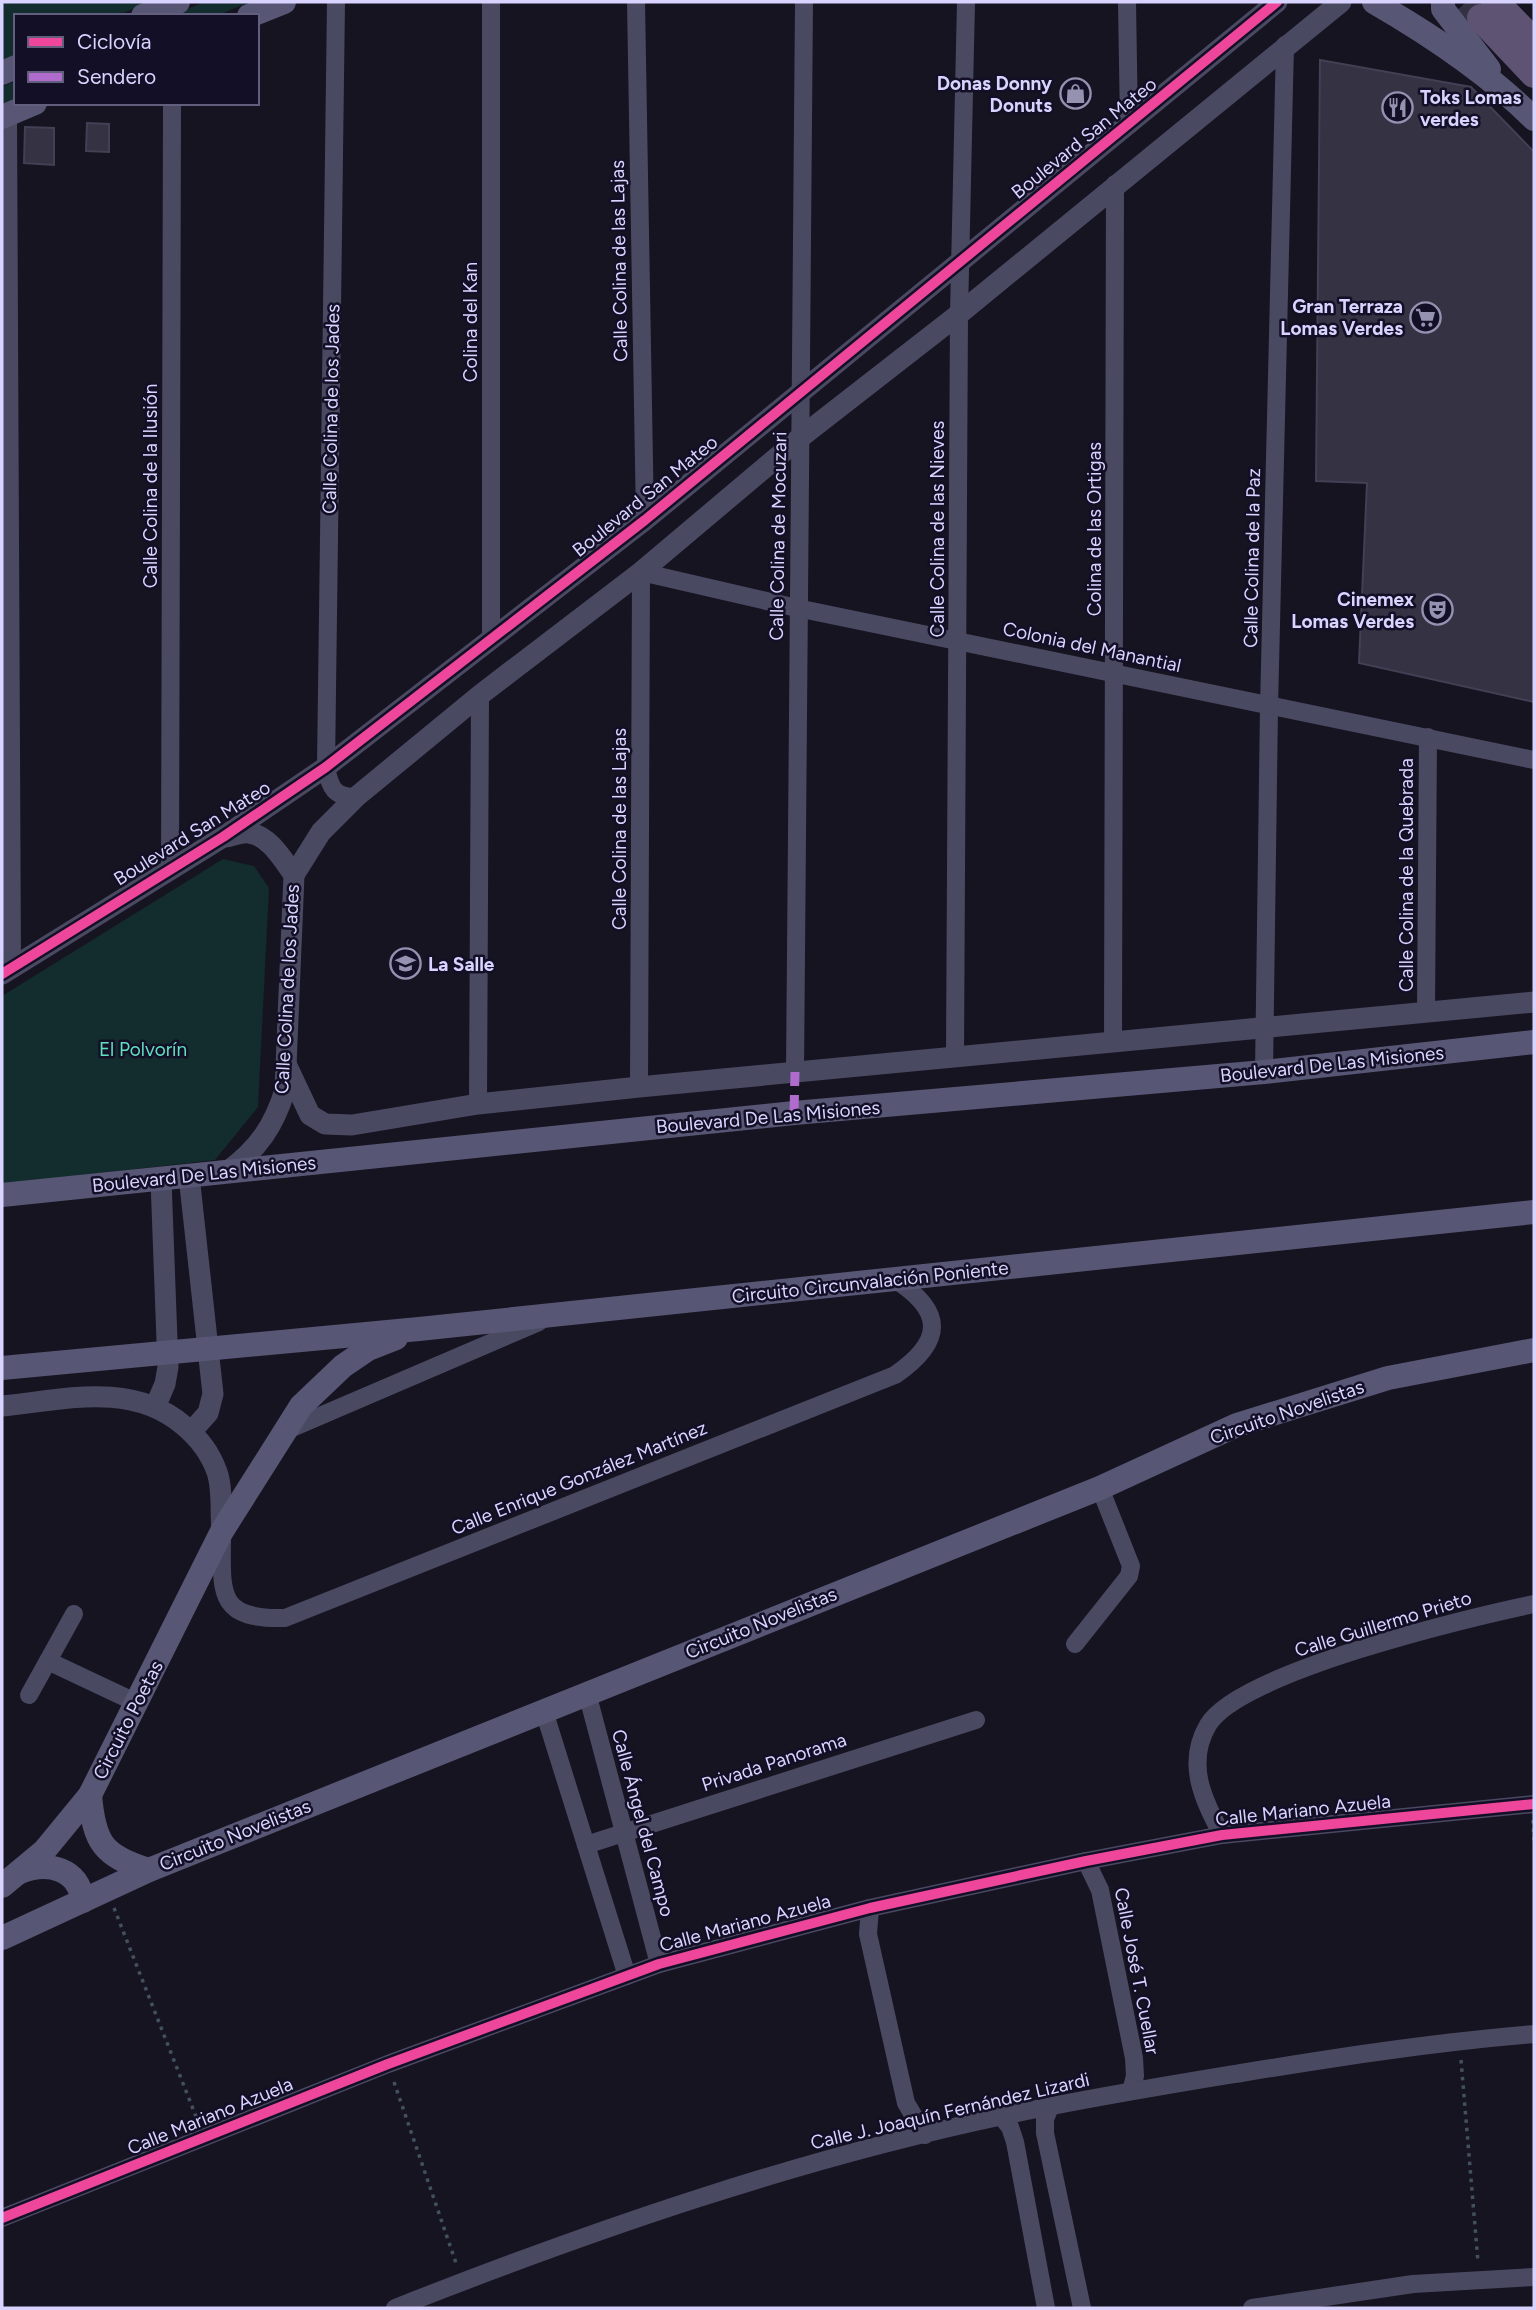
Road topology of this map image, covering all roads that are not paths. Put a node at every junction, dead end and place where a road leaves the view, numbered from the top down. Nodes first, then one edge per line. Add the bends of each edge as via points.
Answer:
1 (178, 2) edge
2 (284, 2) edge
3 (336, 2) edge
4 (491, 2) edge
5 (636, 2) edge
6 (804, 2) edge
7 (966, 2) edge
8 (1127, 2) edge
9 (1277, 2) edge
10 (1341, 2) edge
11 (1374, 2) edge
12 (1443, 2) edge
13 (1488, 10) edge
14 (148, 14) edge
15 (254, 14) edge
16 (1534, 42) edge
17 (1285, 45) junction
18 (1534, 74) edge
19 (1504, 89) junction
20 (31, 105) edge
21 (172, 105) edge
22 (5, 116) edge
23 (1534, 119) edge
24 (1129, 125) junction
25 (1115, 184) junction
26 (960, 262) junction
27 (959, 314) junction
28 (801, 392) junction
29 (801, 437) junction
30 (645, 520) junction
31 (641, 572) junction
32 (797, 608) junction
33 (957, 639) junction
34 (491, 642) junction
35 (1115, 673) junction
36 (480, 695) junction
37 (1269, 707) junction
38 (1428, 737) junction
39 (1534, 760) edge
40 (326, 767) junction
41 (356, 797) junction
42 (223, 837) junction
43 (170, 869) junction
44 (294, 875) junction
45 (7, 970) edge
46 (1534, 1002) edge
47 (1426, 1013) junction
48 (1264, 1029) junction
49 (1534, 1042) edge
50 (1113, 1043) junction
51 (955, 1057) junction
52 (286, 1064) junction
53 (795, 1072) junction
54 (1264, 1072) junction
55 (639, 1087) junction
56 (478, 1104) junction
57 (228, 1171) junction
58 (189, 1176) junction
59 (161, 1180) junction
60 (2, 1195) edge
61 (1534, 1212) edge
62 (1492, 1216) junction
63 (1534, 1230) edge
64 (894, 1279) junction
65 (559, 1314) junction
66 (419, 1329) junction
67 (206, 1348) junction
68 (1534, 1350) edge
69 (168, 1353) junction
70 (2, 1368) edge
71 (2, 1406) edge
72 (155, 1407) junction
73 (191, 1432) junction
74 (284, 1432) junction
75 (1100, 1488) junction
76 (222, 1531) junction
77 (1534, 1604) edge
78 (74, 1614) dead end
79 (1075, 1644) dead end
80 (48, 1661) junction
81 (587, 1693) junction
82 (29, 1695) dead end
83 (136, 1703) junction
84 (544, 1711) junction
85 (976, 1720) dead end
86 (90, 1795) junction
87 (1534, 1804) edge
88 (624, 1832) junction
89 (1222, 1835) junction
90 (586, 1845) junction
91 (1086, 1861) junction
92 (149, 1870) junction
93 (11, 1879) edge
94 (83, 1901) junction
95 (870, 1908) junction
96 (2, 1938) edge
97 (659, 1964) junction
98 (626, 1976) junction
99 (1534, 2034) edge
100 (1131, 2091) junction
101 (1050, 2106) junction
102 (1001, 2116) junction
103 (925, 2135) junction
104 (2, 2218) edge
105 (1534, 2277) edge
106 (395, 2308) edge
107 (1045, 2308) edge
108 (1082, 2308) edge
109 (1252, 2308) edge

1 - 14 main road
2 - 15 main road
3 - 40 street, Calle Colina de los Jades
4 - 34 street, Colina del Kan
5 - 30 street, Calle Colina de las Lajas
6 - 28 street, Calle Colina de Mocuzari
7 - 26 street, Calle Colina de las Nieves
8 - 24 street
9 - 24 street, Boulevard San Mateo
10 - 17 street
11 - 19 main road
12 - 19 main road via 1443,9
13 - 16 main road
13 - 18 main road
17 - 25 street
17 - 37 street, Calle Colina de la Paz
19 - 23 main road
20 - 22 main road
21 - 43 street, Calle Colina de la Ilusión
22 - 45 street
24 - 26 street, Boulevard San Mateo
25 - 27 street
25 - 35 street, Colina de las Ortigas
26 - 27 street, Calle Colina de las Nieves
26 - 28 street, Boulevard San Mateo
27 - 29 street
27 - 33 street, Calle Colina de las Nieves
28 - 29 street, Calle Colina de Mocuzari
28 - 30 street, Boulevard San Mateo
29 - 31 street
29 - 32 street, Calle Colina de Mocuzari
30 - 34 street, Boulevard San Mateo
31 - 32 street, Colonia del Manantial
31 - 36 street
31 - 55 street, Calle Colina de las Lajas
32 - 33 street, Colonia del Manantial
32 - 53 street, Calle Colina de Mocuzari
33 - 35 street, Colonia del Manantial
33 - 51 street, Calle Colina de las Nieves
34 - 40 street, Boulevard San Mateo
35 - 37 street, Colonia del Manantial
35 - 50 street, Colina de las Ortigas
36 - 41 street
36 - 56 street
37 - 38 street, Colonia del Manantial
37 - 48 street, Calle Colina de la Paz
38 - 39 street, Colonia del Manantial
38 - 47 street, Calle Colina de la Quebrada
40 - 41 street, Calle Colina de los Jades via 334,792
40 - 42 street, Boulevard San Mateo
41 - 44 street via 321,832
42 - 43 street, Boulevard San Mateo
42 - 44 street, Calle Colina de los Jades via 249,832 273,847
43 - 45 street, Boulevard San Mateo
44 - 52 street, Calle Colina de los Jades
46 - 47 street, Boulevard De Las Misiones
47 - 48 street, Boulevard De Las Misiones
48 - 50 street, Boulevard De Las Misiones
48 - 54 street, Calle Colina de la Paz
49 - 54 main road, Boulevard De Las Misiones
50 - 51 street, Boulevard De Las Misiones
51 - 53 street, Boulevard De Las Misiones
52 - 56 street, Boulevard De Las Misiones via 302,1103 324,1124 352,1125
52 - 57 street, Calle Colina de los Jades via 285,1090 272,1126 248,1156
53 - 55 street, Boulevard De Las Misiones
54 - 57 main road, Boulevard De Las Misiones via 794,1113
55 - 56 street, Boulevard De Las Misiones
57 - 58 main road, Boulevard De Las Misiones
58 - 59 main road, Boulevard De Las Misiones
58 - 67 street
59 - 60 main road, Boulevard De Las Misiones
59 - 69 street
61 - 62 main road, Circuito Circunvalación Poniente
62 - 63 main road
62 - 64 main road, Circuito Circunvalación Poniente
64 - 65 main road, Circuito Circunvalación Poniente
64 - 76 street, Calle Enrique González Martínez via 926,1304 932,1324 930,1340 919,1358 895,1375 285,1618 253,1619 232,1607 222,1586
65 - 66 main road, Circuito Circunvalación Poniente
65 - 74 street
66 - 67 main road, Circuito Circunvalación Poniente
66 - 74 main road, Circuito Poetas via 368,1349 343,1366 309,1398
67 - 69 main road, Circuito Circunvalación Poniente
67 - 73 street via 213,1394 208,1413
68 - 75 main road, Circuito Novelistas via 1388,1378 1237,1425
69 - 70 main road, Circuito Circunvalación Poniente
69 - 72 street via 165,1384
71 - 72 street via 108,1396 132,1398
72 - 73 street
73 - 76 street via 206,1446 218,1474
74 - 76 main road, Circuito Poetas
75 - 79 street via 1131,1566 1129,1576
75 - 81 main road, Circuito Novelistas
76 - 83 main road, Circuito Poetas
77 - 89 street, Calle Guillermo Prieto via 1371,1645 1271,1682 1227,1707 1208,1724 1196,1770 1202,1797
78 - 80 street
80 - 82 street
80 - 83 street
81 - 84 main road, Circuito Novelistas
81 - 88 street, Calle Ángel del Campo
83 - 86 main road, Circuito Poetas
84 - 90 street
84 - 92 main road, Circuito Novelistas
85 - 88 street, Privada Panorama
86 - 92 main road via 92,1826 99,1841 112,1856
86 - 93 main road, Circuito Poetas via 59,1834
87 - 89 street, Calle Mariano Azuela
88 - 90 street, Privada Panorama
88 - 97 street, Calle Ángel del Campo
89 - 91 street, Calle Mariano Azuela
90 - 98 street
91 - 95 street, Calle Mariano Azuela
91 - 100 street, Calle José T. Cuellar via 1100,1890 1134,2058
92 - 94 main road, Circuito Novelistas
93 - 94 main road via 41,1866 62,1870 78,1883
94 - 96 main road, Circuito Novelistas
95 - 97 street, Calle Mariano Azuela
95 - 103 street via 868,1934 906,2103
97 - 98 street, Calle Mariano Azuela
98 - 104 street, Calle Mariano Azuela via 388,2064
99 - 100 street, Calle J. Joaquín Fernández Lizardi via 1460,2040
100 - 101 street, Calle J. Joaquín Fernández Lizardi
101 - 102 street, Calle J. Joaquín Fernández Lizardi
101 - 108 street via 1045,2133
102 - 103 street, Calle J. Joaquín Fernández Lizardi
102 - 107 street via 1015,2142
103 - 106 street, Calle J. Joaquín Fernández Lizardi via 689,2201
105 - 109 street via 1413,2284

